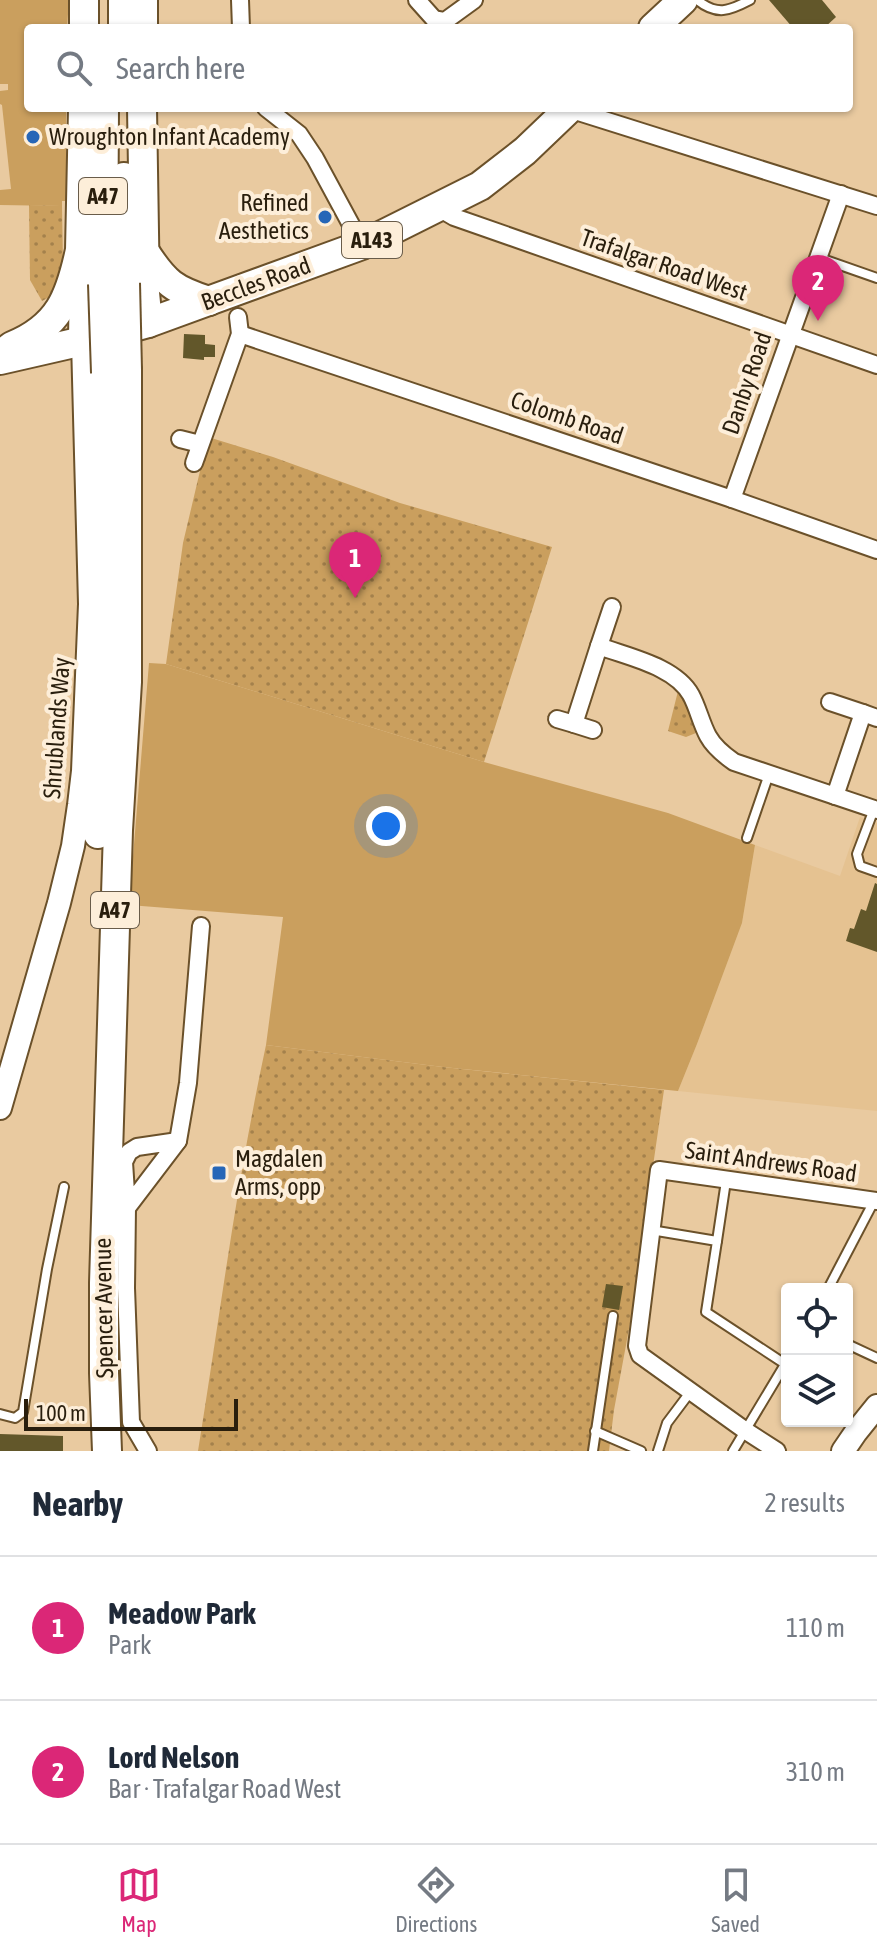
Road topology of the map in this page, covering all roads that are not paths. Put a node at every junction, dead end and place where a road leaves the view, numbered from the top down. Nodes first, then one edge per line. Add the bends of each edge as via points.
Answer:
1 (84, 0) edge
2 (104, 0) edge
3 (123, 0) edge
4 (143, 0) edge
5 (240, 0) edge
6 (417, 0) edge
7 (474, 0) edge
8 (683, 0) edge
9 (697, 0) edge
10 (750, 0) edge
11 (84, 24) edge
12 (104, 24) edge
13 (123, 24) edge
14 (143, 24) edge
15 (241, 24) edge
16 (657, 24) edge
17 (83, 112) edge
18 (104, 112) edge
19 (124, 112) edge
20 (142, 112) edge
21 (271, 112) edge
22 (566, 112) edge
23 (583, 112) edge
24 (841, 194) junction
25 (877, 206) edge
26 (437, 207) junction
27 (362, 245) junction
28 (80, 250) junction
29 (145, 252) junction
30 (817, 257) junction
31 (877, 278) edge
32 (114, 284) junction
33 (209, 301) junction
34 (148, 323) junction
35 (790, 334) junction
36 (83, 341) junction
37 (0, 359) edge
38 (877, 365) edge
39 (117, 372) junction
40 (180, 439) dead end
41 (200, 444) junction
42 (194, 463) dead end
43 (732, 499) junction
44 (877, 550) edge
45 (612, 607) dead end
46 (599, 646) junction
47 (830, 702) dead end
48 (870, 716) edge
49 (557, 719) dead end
50 (574, 724) junction
51 (593, 730) dead end
52 (770, 774) junction
53 (835, 796) junction
54 (875, 810) edge
55 (747, 838) dead end
56 (877, 872) edge
57 (201, 926) dead end
58 (0, 1106) edge
59 (178, 1141) junction
60 (726, 1181) junction
61 (64, 1187) dead end
62 (876, 1201) edge
63 (127, 1208) junction
64 (651, 1230) junction
65 (717, 1241) junction
66 (831, 1283) edge
67 (613, 1316) dead end
68 (853, 1347) edge
69 (877, 1358) edge
70 (781, 1359) edge
71 (781, 1371) edge
72 (691, 1391) junction
73 (877, 1406) edge
74 (0, 1414) edge
75 (595, 1431) junction
76 (746, 1431) junction
77 (89, 1451) edge
78 (107, 1451) edge
79 (148, 1451) edge
80 (593, 1451) edge
81 (641, 1451) edge
82 (658, 1451) edge
83 (733, 1451) edge
84 (777, 1451) edge
85 (843, 1451) edge

1 - 11 highway
2 - 12 highway
3 - 13 highway
4 - 14 highway
5 - 15 street
6 - 7 street via 434,19 445,21
8 - 16 highway
9 - 10 lane via 717,10 732,10
17 - 28 highway, A47
18 - 32 highway, A47
19 - 32 highway, A47
20 - 29 highway, A47
21 - 27 street via 299,134
22 - 26 highway, Beccles Road / A143 via 480,186
23 - 24 street
24 - 25 street
24 - 30 street, Danby Road
26 - 27 highway, Beccles Road / A143
26 - 35 street, Trafalgar Road West
27 - 33 highway, Beccles Road / A143
28 - 36 highway, A47
28 - 37 highway, A47 via 55,317
29 - 33 highway via 171,285
29 - 34 highway, A47
30 - 31 lane
30 - 35 street, Danby Road
32 - 39 highway, A47, bridge
33 - 34 highway, Beccles Road / A143
34 - 36 highway, Beccles Road / A143
35 - 38 street, Trafalgar Road West
35 - 43 street, Danby Road
36 - 37 highway, Beccles Road / A143
36 - 58 street, Shrublands Way via 90,604 83,771 59,903
39 - 77 highway, A47 via 85,1284
39 - 78 highway, A47 via 127,682 104,1283
40 - 41 street
41 - 42 street
41 - 43 street, Colomb Road via 239,326
43 - 44 street, Colomb Road
45 - 46 street
46 - 50 street
46 - 52 street via 665,669 691,693 708,738 719,751
47 - 48 street
48 - 53 street
49 - 50 street
50 - 51 street
52 - 53 street
52 - 55 lane
53 - 54 street
54 - 56 lane via 857,854 860,866
57 - 59 street, Spencer Avenue
59 - 63 street, Spencer Avenue
59 - 63 street, Spencer Avenue via 129,1152 124,1162
60 - 62 street, Saint Andrews Road
60 - 64 street, Saint Andrews Road via 659,1170
60 - 65 lane
61 - 74 lane via 23,1412 15,1418
62 - 66 lane
63 - 79 street, Spencer Avenue via 131,1422
64 - 65 lane
64 - 72 street via 637,1346 640,1355
65 - 70 lane via 706,1312
67 - 75 lane
68 - 69 lane
71 - 76 lane
72 - 76 street
72 - 82 lane via 667,1423
73 - 85 street
75 - 80 lane
75 - 81 lane
76 - 83 lane
76 - 84 street

